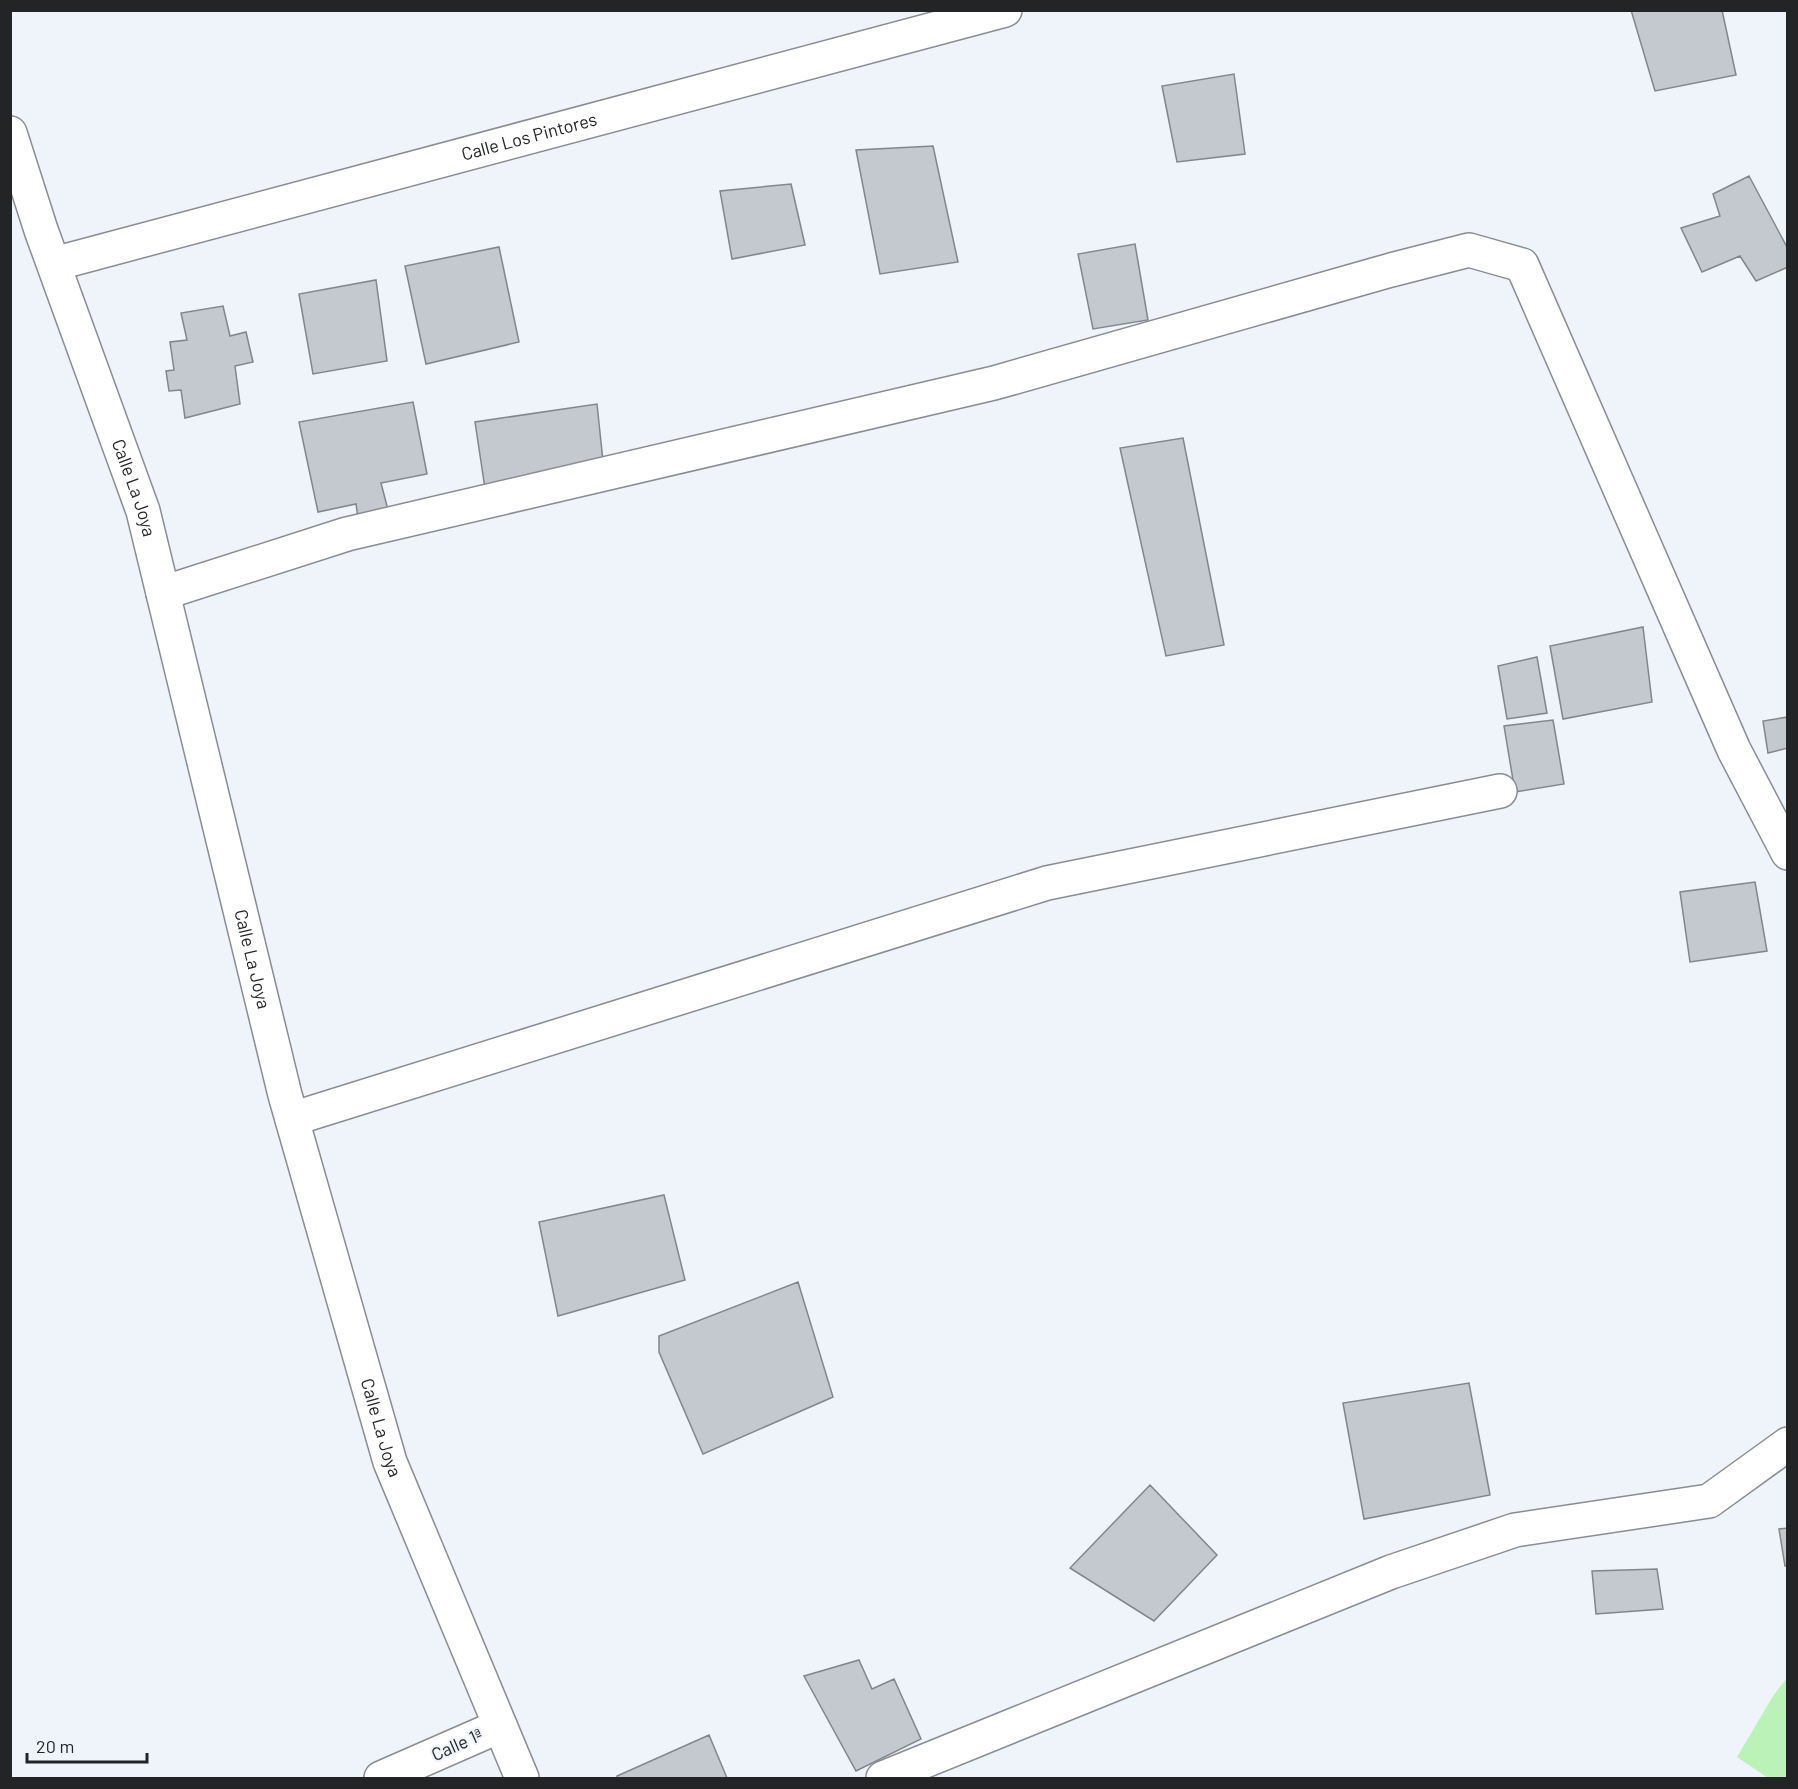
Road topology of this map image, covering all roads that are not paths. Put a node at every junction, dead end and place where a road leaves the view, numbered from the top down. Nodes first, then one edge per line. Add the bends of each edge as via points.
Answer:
1 (1005, 10) edge
2 (971, 15) edge
3 (10, 133) edge
4 (54, 264) junction
5 (163, 593) junction
6 (1500, 790) dead end
7 (1788, 853) edge
8 (292, 1119) junction
9 (1788, 1444) edge
10 (501, 1726) junction
11 (381, 1779) edge
12 (522, 1779) edge
13 (883, 1779) edge

1 - 2 street, Calle Los Pintores
2 - 4 street, Calle Los Pintores
3 - 4 street, Calle La Joya
4 - 5 street, Calle La Joya via 143,511
5 - 7 street via 347,534 994,383 1470,250 1522,265 1734,750
5 - 8 street, Calle La Joya
6 - 8 street via 1047,883
8 - 10 street, Calle La Joya via 390,1462
9 - 13 street via 1709,1501 1515,1530 1391,1572
10 - 11 street, Calle 1ª
10 - 12 street, Calle La Joya

